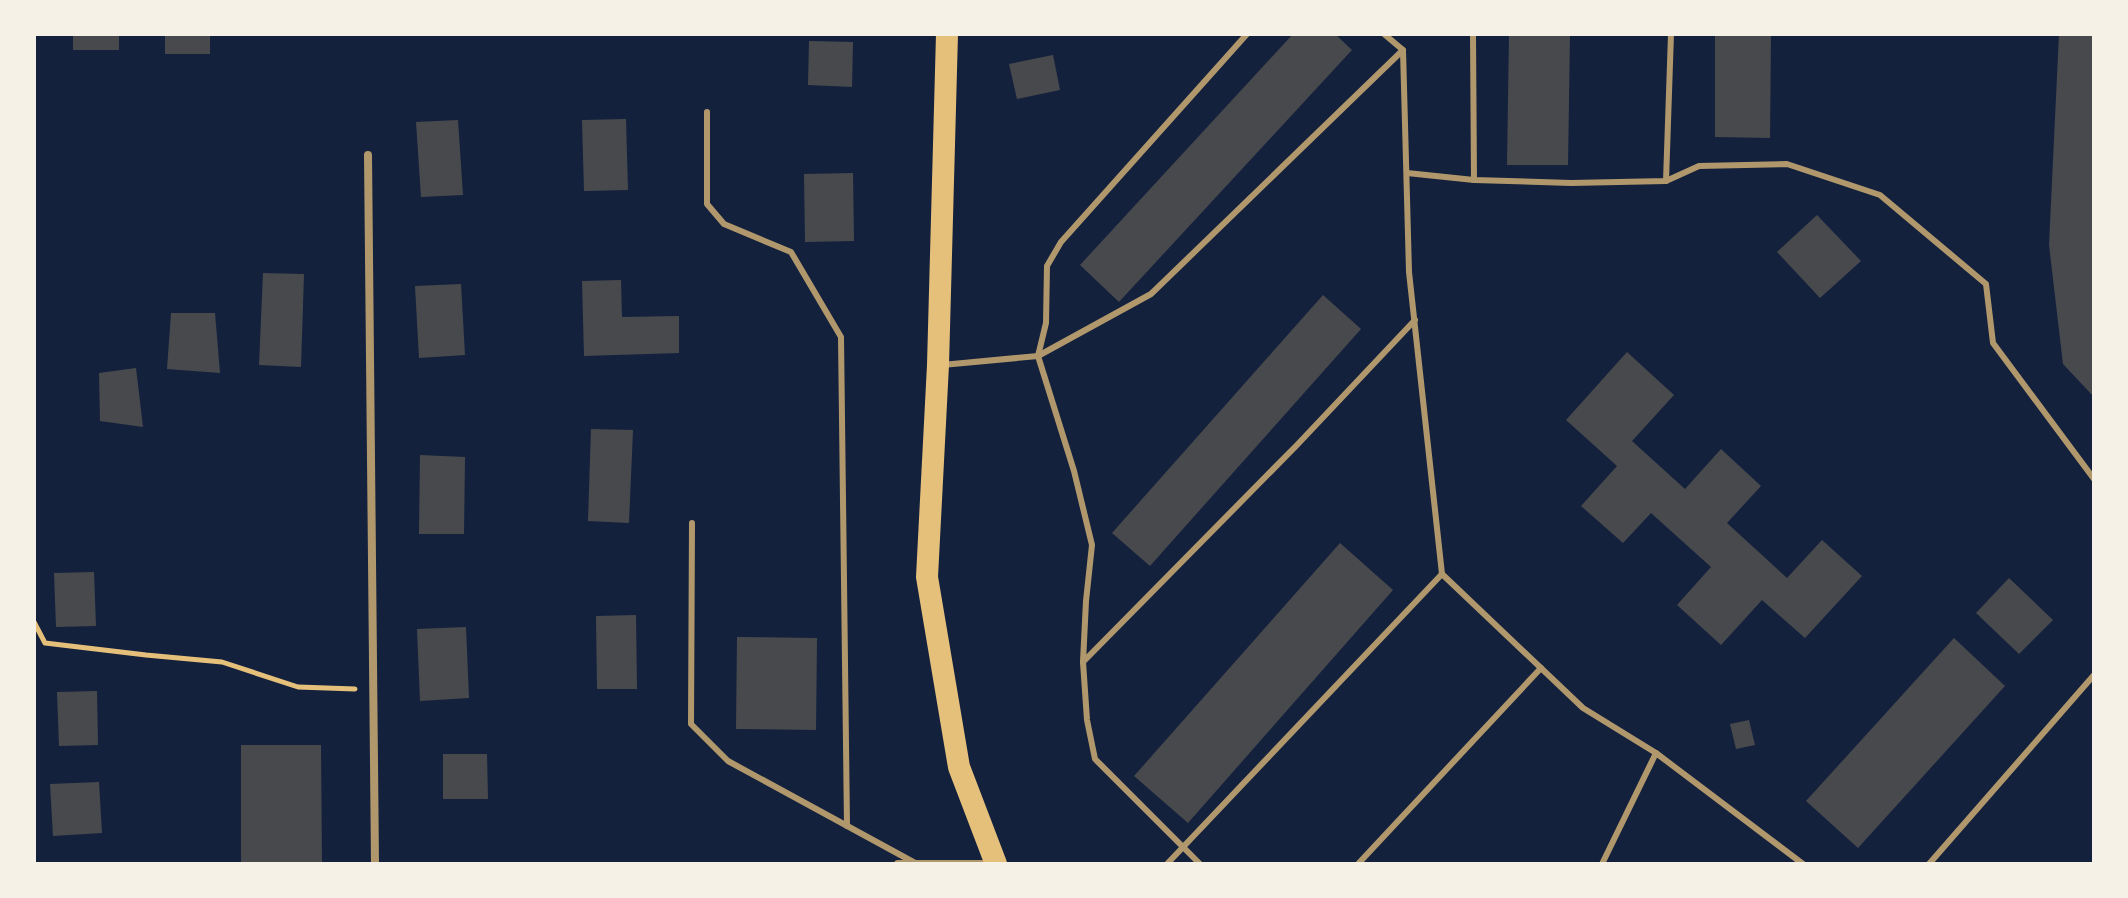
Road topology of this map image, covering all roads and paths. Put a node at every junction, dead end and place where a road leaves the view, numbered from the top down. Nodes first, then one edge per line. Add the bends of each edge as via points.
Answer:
1 (947, 34) edge
2 (1247, 34) edge
3 (1384, 34) edge
4 (1473, 34) edge
5 (1671, 34) edge
6 (1403, 50) junction
7 (707, 112) dead end
8 (368, 155) dead end
9 (1407, 173) junction
10 (1474, 180) junction
11 (1666, 181) junction
12 (1415, 320) junction
13 (1038, 356) junction
14 (938, 365) junction
15 (2094, 479) edge
16 (692, 523) dead end
17 (1442, 574) junction
18 (34, 622) edge
19 (1083, 662) junction
20 (1541, 668) junction
21 (2094, 675) edge
22 (374, 690) junction
23 (1656, 753) junction
24 (847, 826) junction
25 (1183, 847) junction
26 (375, 864) edge
27 (898, 864) edge
28 (918, 864) edge
29 (996, 864) edge
30 (1167, 864) edge
31 (1200, 864) edge
32 (1358, 864) edge
33 (1602, 864) edge
34 (1803, 864) edge
35 (1929, 864) edge

1 - 14 highway
2 - 13 lane via 1061,242 1047,266 1046,323
3 - 6 lane
4 - 10 lane
5 - 11 lane
6 - 9 lane
6 - 13 lane via 1151,294
7 - 24 lane via 707,204 724,224 791,252 841,337
8 - 22 street
9 - 10 lane
9 - 12 lane
10 - 11 lane
11 - 15 lane via 1699,166 1787,164 1880,195 1986,284 1993,343
12 - 17 lane
12 - 19 lane
13 - 14 lane
13 - 19 lane via 1092,545
14 - 29 highway via 927,577 959,767
16 - 24 lane via 691,724 728,761
17 - 20 lane
17 - 25 lane
18 - 22 path via 45,643 222,662 298,687
19 - 25 lane via 1095,759
20 - 23 lane via 1583,708
20 - 32 lane
21 - 35 lane
22 - 26 street
23 - 33 lane
23 - 34 lane
24 - 28 lane
25 - 30 lane
25 - 31 lane
27 - 28 street
28 - 29 street

